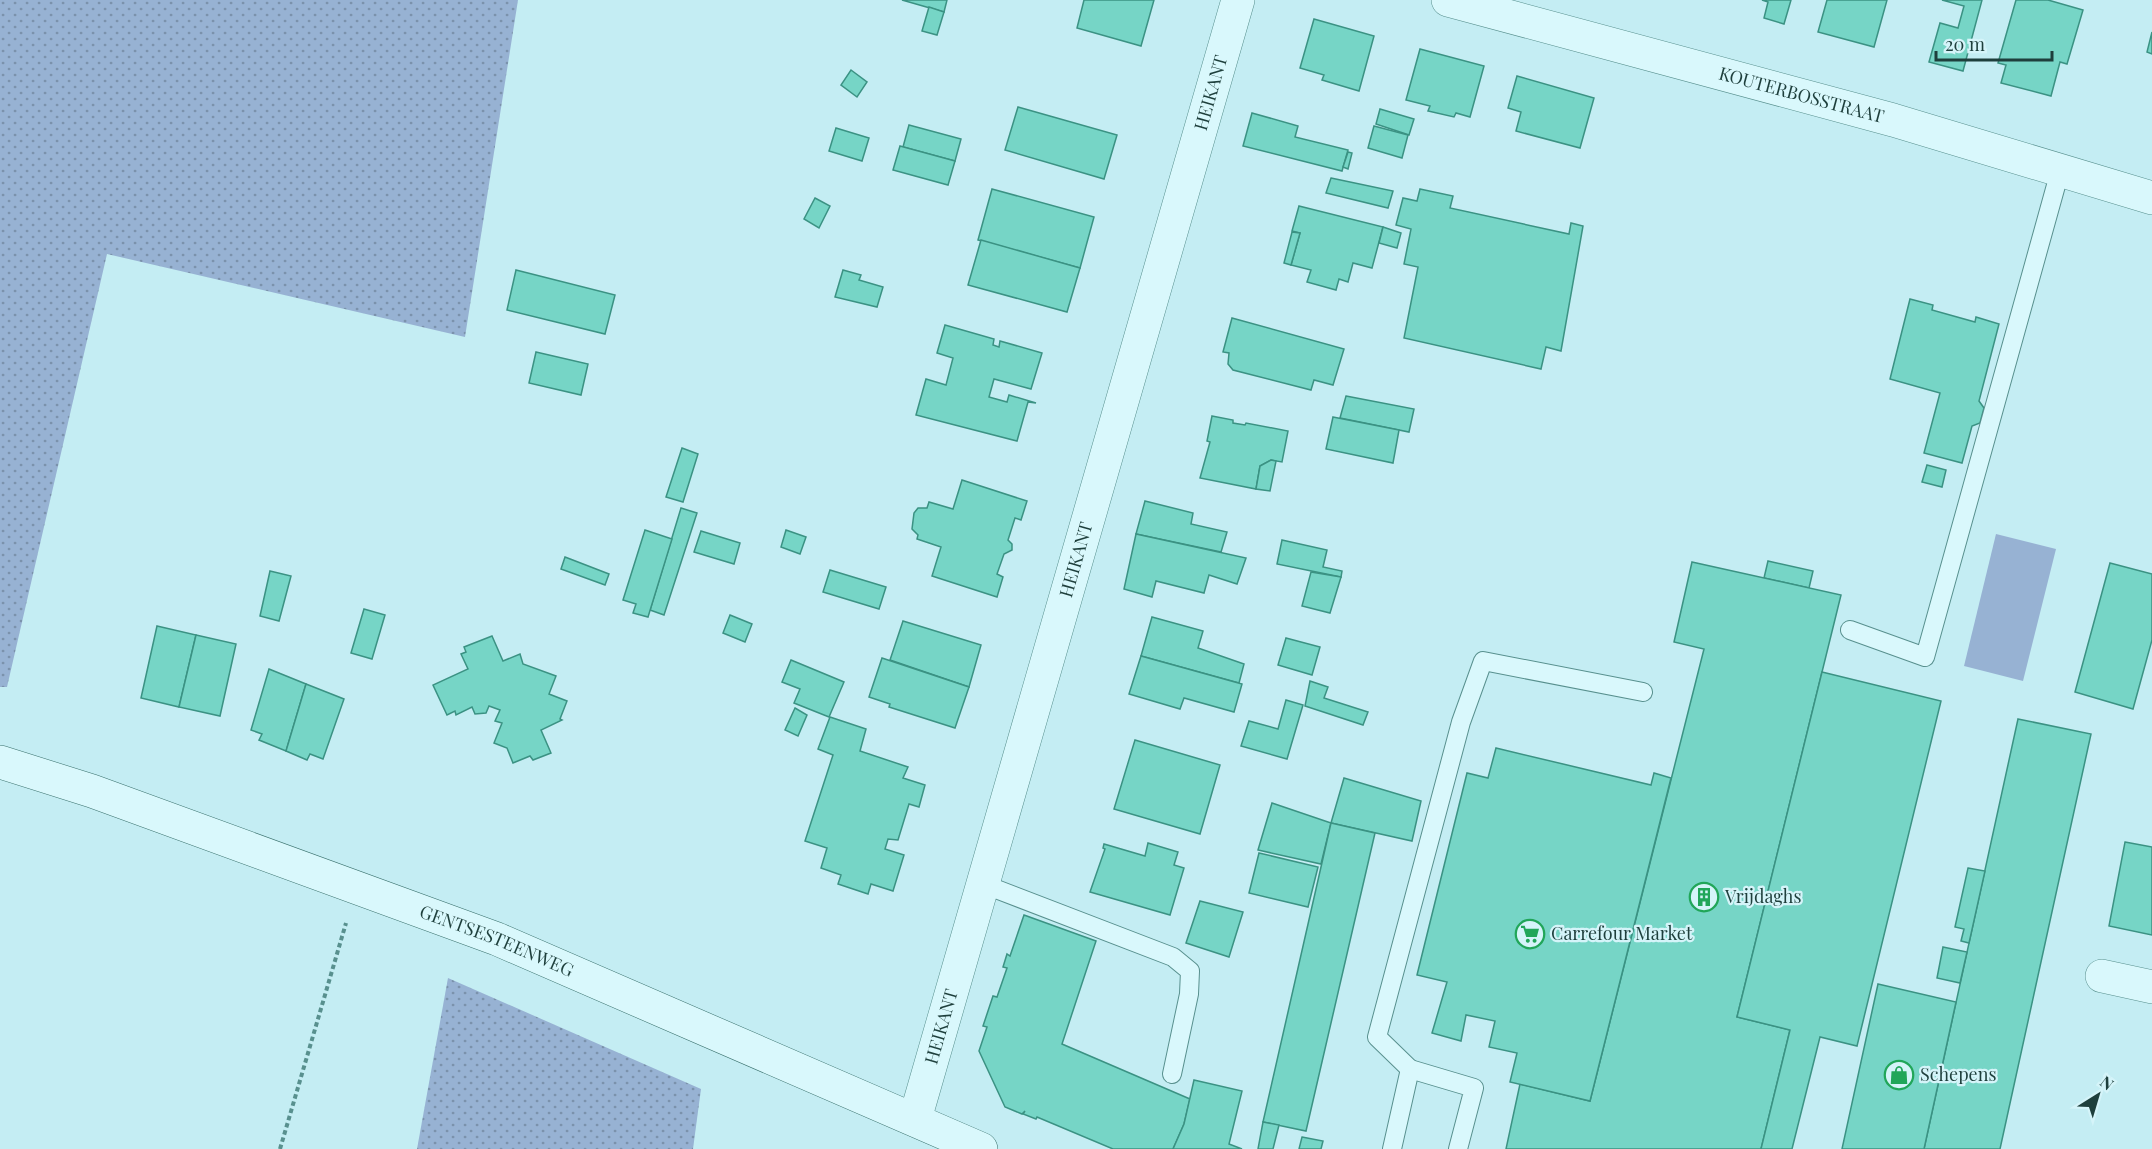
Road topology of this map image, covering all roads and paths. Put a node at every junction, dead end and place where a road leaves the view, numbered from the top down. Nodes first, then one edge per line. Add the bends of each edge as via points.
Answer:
1 (1238, 0) edge
2 (1448, 0) edge
3 (2060, 171) junction
4 (2152, 198) edge
5 (1850, 630) dead end
6 (1643, 692) dead end
7 (0, 762) edge
8 (983, 884) junction
9 (356, 888) junction
10 (2102, 976) dead end
11 (2152, 987) edge
12 (1410, 1070) junction
13 (1172, 1074) dead end
14 (915, 1119) junction
15 (280, 1149) edge
16 (981, 1149) edge
17 (1392, 1149) edge
18 (1458, 1149) edge

1 - 8 street, HEIKANT
2 - 3 street, KOUTERBOSSTRAAT via 1893,120
3 - 4 street, KOUTERBOSSTRAAT
3 - 5 lane via 1925,657
6 - 12 lane via 1483,661 1461,722 1377,1037
7 - 9 street, GENTSESTEENWEG via 92,791
8 - 13 lane via 1173,957 1190,971
8 - 14 street, HEIKANT
9 - 14 street, GENTSESTEENWEG via 497,939
9 - 15 path
10 - 11 street
12 - 17 lane
12 - 18 lane via 1474,1088
14 - 16 street, GENTSESTEENWEG

